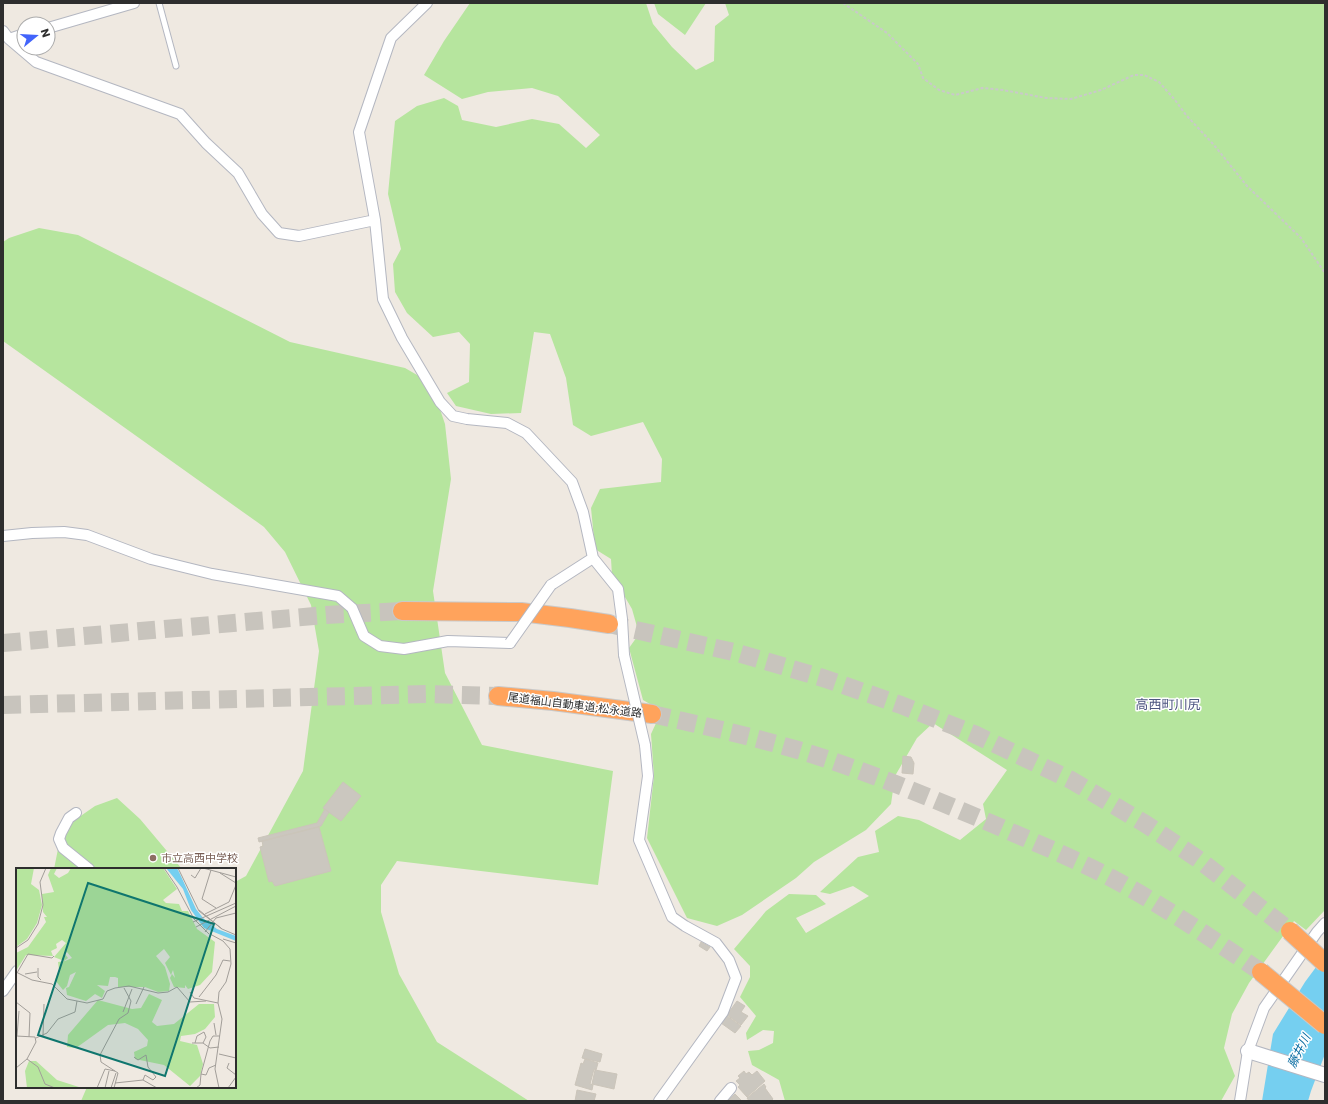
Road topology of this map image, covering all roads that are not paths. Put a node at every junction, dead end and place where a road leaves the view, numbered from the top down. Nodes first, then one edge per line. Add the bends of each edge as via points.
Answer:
1 (134, 3) edge
2 (159, 3) edge
3 (427, 3) edge
4 (56, 26) edge
5 (16, 34) edge
6 (6, 35) edge
7 (176, 66) dead end
8 (375, 220) junction
9 (3, 536) edge
10 (593, 558) junction
11 (402, 611) tunnel mouth
12 (609, 624) tunnel mouth
13 (498, 696) tunnel mouth
14 (652, 714) tunnel mouth
15 (76, 813) dead end
16 (88, 868) edge
17 (1325, 923) edge
18 (1290, 931) tunnel mouth
19 (1325, 962) edge
20 (16, 972) edge
21 (1261, 972) tunnel mouth
22 (3, 991) edge
23 (1325, 1026) edge
24 (1248, 1051) junction
25 (1325, 1075) edge
26 (731, 1088) dead end
27 (1240, 1099) edge
28 (659, 1101) edge
29 (720, 1101) edge

1 - 4 street
2 - 7 lane
3 - 8 street via 391,38 359,132
5 - 6 street
6 - 8 street via 36,62 180,114 238,173 262,214 279,233 299,236
8 - 10 street via 383,299 402,338 440,402 453,416 507,423 526,433 572,482 584,512
9 - 10 street, bridge via 32,532 86,535 151,559 204,572 338,596 352,608 364,636 380,646 404,649 448,641 510,643 551,585
10 - 28 street, bridge via 618,588 624,656 645,745 648,776 639,840 672,917 716,943 729,960 736,978 723,1012
11 - 12 highway via 521,612
13 - 14 highway, 尾道福山自動車道;松永道路
15 - 16 street via 69,818 59,839 63,848
17 - 24 street via 1264,1008
18 - 19 highway, bridge
20 - 22 street
21 - 23 highway, bridge
24 - 25 street
24 - 27 street
26 - 29 street

